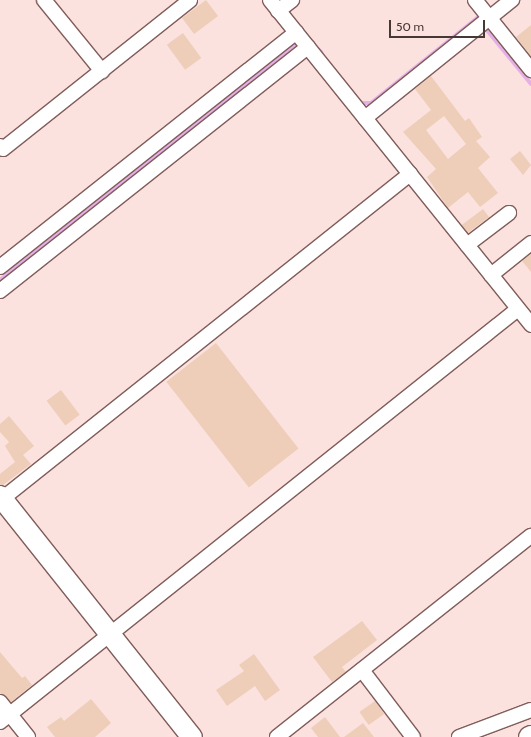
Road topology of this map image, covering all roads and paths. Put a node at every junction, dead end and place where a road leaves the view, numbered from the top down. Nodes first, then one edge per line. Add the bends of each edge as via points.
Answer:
1 (44, 0) edge
2 (190, 0) edge
3 (292, 0) edge
4 (475, 0) edge
5 (512, 0) edge
6 (274, 5) edge
7 (489, 19) junction
8 (296, 32) junction
9 (308, 47) junction
10 (531, 70) edge
11 (102, 71) junction
12 (365, 118) junction
13 (0, 146) edge
14 (410, 174) junction
15 (509, 213) dead end
16 (530, 243) edge
17 (467, 245) junction
18 (0, 267) edge
19 (491, 275) junction
20 (0, 291) edge
21 (518, 309) junction
22 (531, 325) edge
23 (1, 498) edge
24 (531, 536) edge
25 (110, 634) junction
26 (362, 670) junction
27 (0, 702) edge
28 (531, 710) edge
29 (5, 718) edge
30 (28, 737) edge
31 (192, 737) edge
32 (277, 737) edge
33 (413, 737) edge
34 (459, 737) edge

1 - 11 street
2 - 11 street
3 - 6 street
4 - 7 street
5 - 7 street
6 - 8 street
7 - 10 street
7 - 12 street
8 - 9 street
8 - 18 street
9 - 12 street
9 - 20 street
11 - 13 street via 3,149
12 - 14 street
14 - 17 street
14 - 23 street
15 - 17 street
16 - 19 street
17 - 19 street
19 - 21 street
21 - 22 street
21 - 25 street
23 - 25 street
24 - 26 street
25 - 29 street
25 - 31 street
26 - 32 street
26 - 33 street
27 - 29 street
28 - 34 street
29 - 30 street

